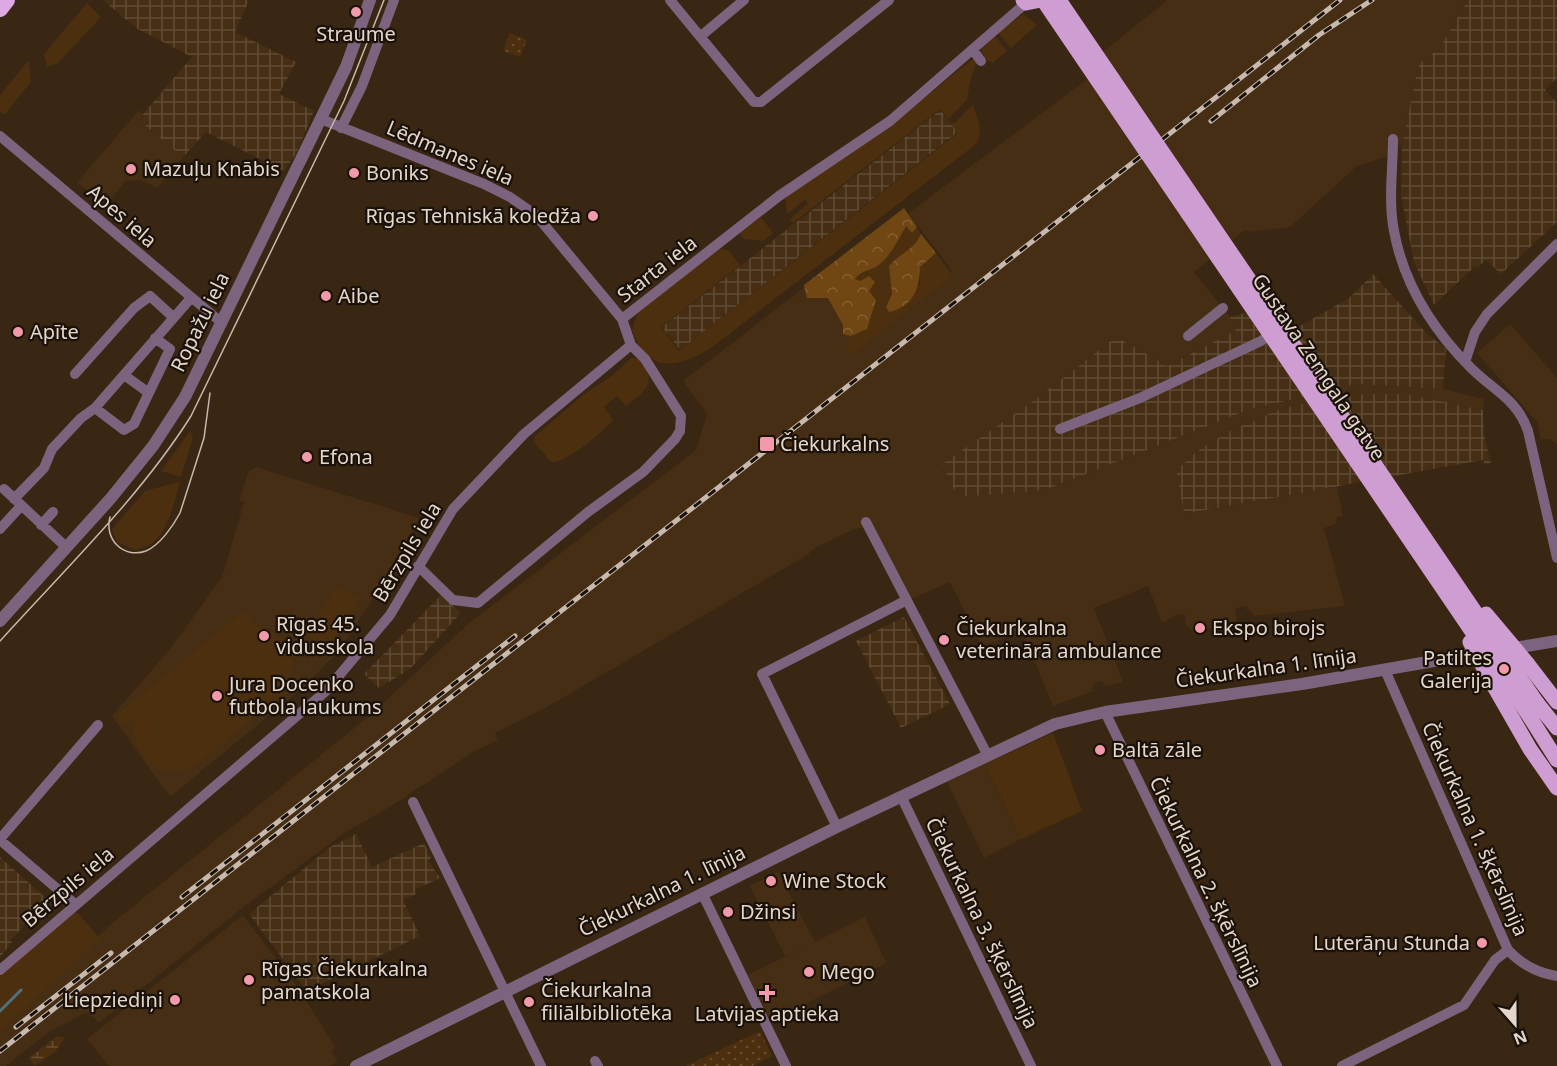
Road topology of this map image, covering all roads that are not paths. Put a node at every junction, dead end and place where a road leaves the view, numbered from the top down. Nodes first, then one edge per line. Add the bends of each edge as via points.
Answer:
1 (7, 0) edge
2 (370, 0) edge
3 (394, 0) edge
4 (670, 0) edge
5 (744, 0) edge
6 (1059, 0) edge
7 (1033, 1) edge
8 (882, 2) edge
9 (0, 9) edge
10 (702, 36) junction
11 (973, 50) junction
12 (981, 62) dead end
13 (321, 119) junction
14 (341, 128) junction
15 (0, 136) edge
16 (1393, 139) dead end
17 (1557, 244) edge
18 (191, 298) junction
19 (1222, 308) dead end
20 (174, 317) junction
21 (622, 319) junction
22 (222, 323) junction
23 (1285, 325) dead end
24 (1188, 336) dead end
25 (155, 338) junction
26 (631, 345) junction
27 (147, 348) junction
28 (163, 362) junction
29 (1465, 362) junction
30 (75, 374) dead end
31 (124, 375) junction
32 (149, 393) junction
33 (95, 408) junction
34 (1060, 429) dead end
35 (4, 489) dead end
36 (18, 503) junction
37 (53, 512) dead end
38 (866, 522) dead end
39 (41, 525) junction
40 (0, 529) edge
41 (66, 547) junction
42 (1429, 555) junction
43 (1557, 558) edge
44 (418, 567) junction
45 (905, 601) junction
46 (0, 621) edge
47 (1557, 641) edge
48 (1386, 670) junction
49 (1557, 702) edge
50 (1105, 712) junction
51 (98, 725) dead end
52 (1557, 728) edge
53 (987, 754) junction
54 (1557, 760) edge
55 (1557, 788) edge
56 (901, 796) junction
57 (413, 802) dead end
58 (837, 827) junction
59 (0, 839) edge
60 (702, 893) junction
61 (75, 904) junction
62 (1508, 950) junction
63 (0, 970) edge
64 (1557, 976) edge
65 (505, 990) junction
66 (356, 1066) edge
67 (541, 1066) edge
68 (786, 1066) edge
69 (1031, 1066) edge
70 (1277, 1066) edge
71 (1342, 1066) edge

1 - 9 highway
2 - 13 street, Ropažu iela via 346,68
3 - 14 street via 362,86
4 - 10 street
5 - 10 street
6 - 42 main road, Gustava Zemgala gatve, bridge
7 - 11 street, Starta iela
7 - 42 main road, Gustava Zemgala gatve, bridge
8 - 10 street via 760,102 754,102
11 - 12 street
11 - 21 street, Starta iela via 890,121 779,196
13 - 14 street, Lēdmanes iela
13 - 22 street, Ropažu iela
14 - 21 street, Lēdmanes iela via 510,197 536,215
15 - 18 street, Apes iela
16 - 29 street via 1394,230 1407,277 1420,305
17 - 29 street via 1487,314 1475,332
18 - 20 street
18 - 22 street, Apes iela
19 - 24 street
20 - 25 street
20 - 30 street via 150,296 134,308
21 - 26 street, Starta iela
22 - 41 street, Ropažu iela via 185,398 153,446
23 - 34 street via 1261,341 1140,398
25 - 27 street
25 - 28 street via 170,349
26 - 44 street, Bērzpils iela via 524,434 471,489 453,509
26 - 44 street, Starta iela via 645,359 681,416 680,431 658,458 478,603 453,600
27 - 28 street
27 - 31 street
28 - 32 street
29 - 43 street via 1510,400 1524,419
31 - 32 street
31 - 33 street
32 - 33 street via 134,424 124,430
33 - 36 street via 52,449 44,468
35 - 36 street
36 - 39 street
36 - 40 street
37 - 39 street
38 - 45 street
39 - 41 street
41 - 46 street, Ropažu iela
42 - 49 main road, bridge
42 - 52 main road, Gustava Zemgala gatve, bridge
42 - 54 main road, Gustava Zemgala gatve, bridge
42 - 55 main road, bridge via 1525,741
44 - 61 street, Bērzpils iela via 390,615 326,691
45 - 53 street
45 - 58 street via 762,674
47 - 48 street, Čiekurkalna 1. līnija
48 - 50 street, Čiekurkalna 1. līnija
48 - 62 street, Čiekurkalna 1. šķērslīnija
50 - 53 street, Čiekurkalna 1. līnija via 1060,723
50 - 70 street, Čiekurkalna 2. šķērslīnija
51 - 59 street
53 - 56 street, Čiekurkalna 1. līnija
56 - 58 street, Čiekurkalna 1. līnija
56 - 69 street, Čiekurkalna 3. šķērslīnija
57 - 65 street
58 - 60 street, Čiekurkalna 1. līnija
59 - 61 street
60 - 65 street, Čiekurkalna 1. līnija
60 - 68 street
61 - 63 street, Bērzpils iela
62 - 64 street, Čiekurkalna 1. šķērslīnija via 1538,972
62 - 71 street via 1495,960 1464,1005
65 - 66 street, Čiekurkalna 1. līnija
65 - 67 street

